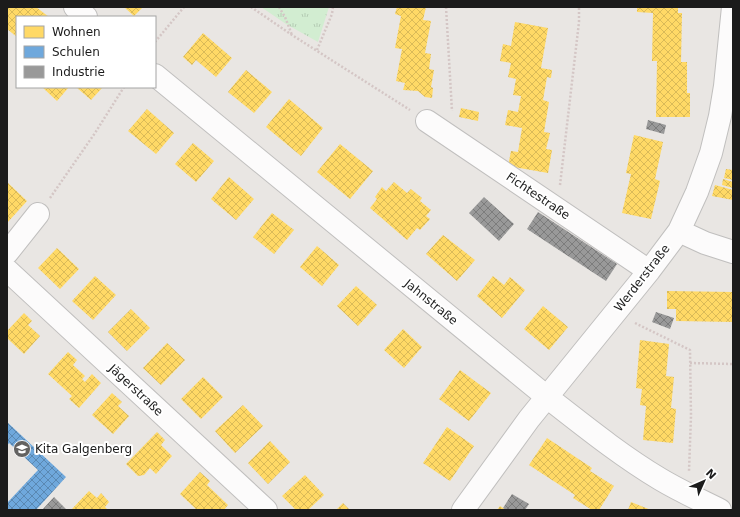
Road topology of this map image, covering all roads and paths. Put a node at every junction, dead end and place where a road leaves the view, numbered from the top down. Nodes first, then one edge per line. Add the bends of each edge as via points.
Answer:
1 (74, 7) edge
2 (184, 7) edge
3 (251, 7) edge
4 (279, 7) edge
5 (333, 7) edge
6 (446, 7) edge
7 (579, 7) edge
8 (733, 7) edge
9 (85, 16) edge
10 (292, 35) junction
11 (156, 41) edge
12 (317, 50) junction
13 (156, 76) edge
14 (123, 88) edge
15 (435, 126) junction
16 (60, 183) dead end
17 (557, 209) junction
18 (38, 214) dead end
19 (679, 231) junction
20 (733, 252) edge
21 (7, 253) edge
22 (7, 270) edge
23 (649, 272) junction
24 (614, 313) junction
25 (690, 363) junction
26 (733, 364) edge
27 (546, 397) junction
28 (688, 495) junction
29 (266, 510) edge
30 (463, 510) edge
31 (720, 510) edge

1 - 9 street
2 - 11 path
3 - 10 path
4 - 10 path
5 - 12 path
6 - 15 path via 452,116
7 - 17 path
8 - 19 street, Werderstraße via 720,116 709,160
10 - 12 path
12 - 15 path
13 - 27 street, Jahnstraße
14 - 16 path
15 - 17 street, Fichtestraße
17 - 23 street, Fichtestraße
18 - 21 street
19 - 20 street
19 - 23 street, Werderstraße
22 - 29 street, Jägerstraße
23 - 24 street, Werderstraße
24 - 25 path via 690,350
24 - 27 street, Werderstraße
25 - 26 path
25 - 28 path
27 - 28 street, Jahnstraße via 625,455
27 - 30 street, Werderstraße
28 - 31 street, Jahnstraße

